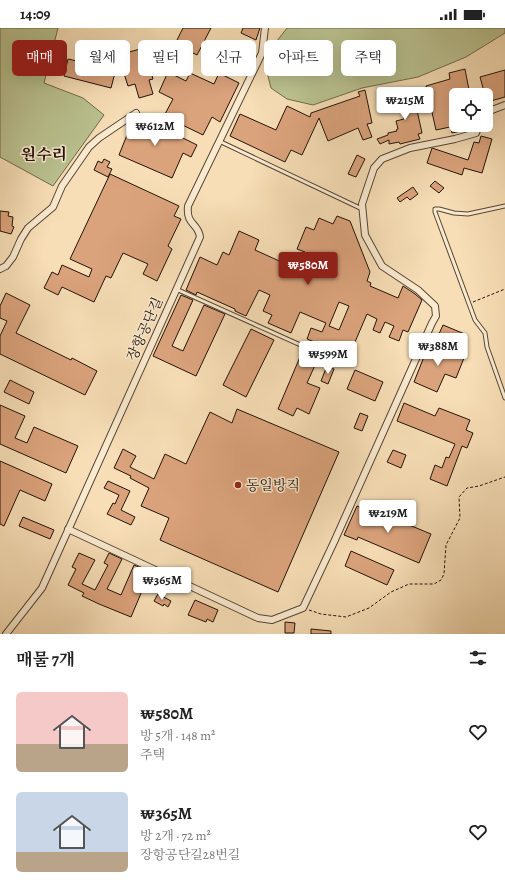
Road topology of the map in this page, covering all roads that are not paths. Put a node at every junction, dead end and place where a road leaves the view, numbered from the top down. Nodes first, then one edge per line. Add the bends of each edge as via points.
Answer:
1 (265, 28) edge
2 (505, 105) edge
3 (493, 110) edge
4 (136, 113) dead end
5 (476, 132) edge
6 (219, 140) junction
7 (505, 206) edge
8 (363, 209) junction
9 (0, 269) edge
10 (176, 289) junction
11 (325, 356) dead end
12 (505, 398) edge
13 (68, 529) junction
14 (6, 634) edge

1 - 6 street, 장항공단길 via 262,53
2 - 3 street
4 - 9 street via 89,147 62,186 53,207 28,228 13,258
5 - 8 street via 410,148 382,159 374,168 362,204
6 - 8 lane
6 - 10 street, 장항공단길 via 188,206 187,215 199,231 200,237
7 - 12 lane via 468,214 435,210 475,320 485,333 487,347
8 - 13 street via 365,235 382,266 426,297 435,306 436,316 302,608 272,620 258,618
10 - 11 lane
10 - 13 street, 장항공단길
13 - 14 street, 장항공단길 via 42,588

